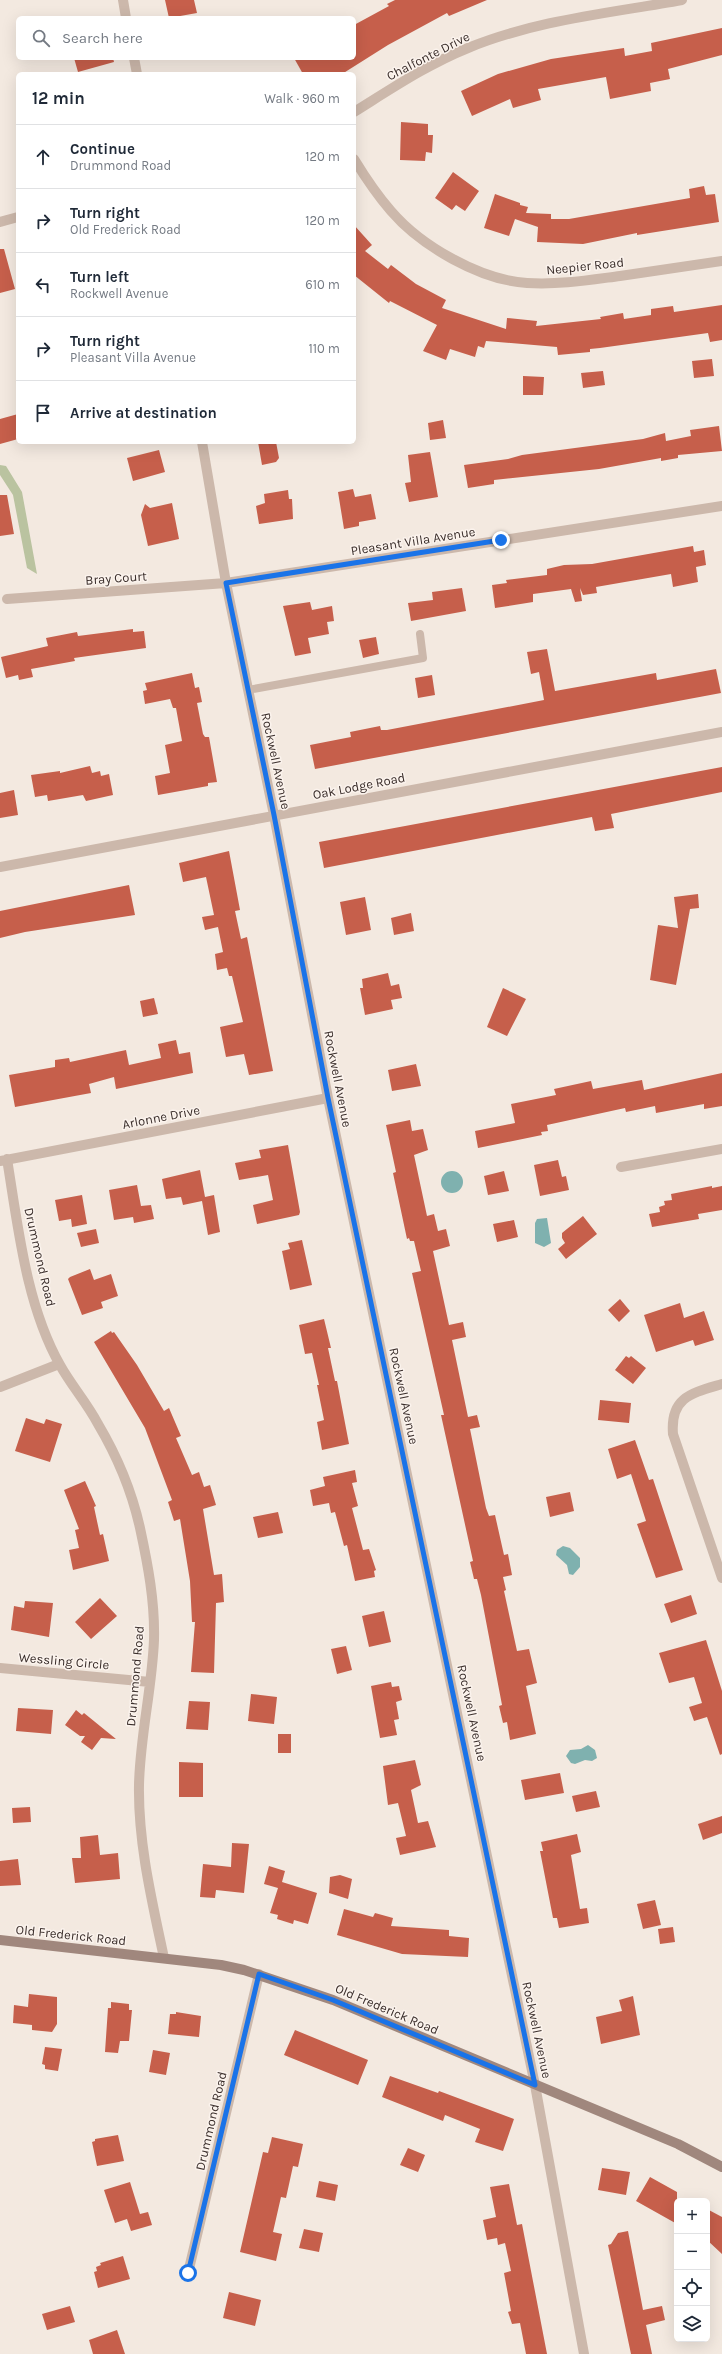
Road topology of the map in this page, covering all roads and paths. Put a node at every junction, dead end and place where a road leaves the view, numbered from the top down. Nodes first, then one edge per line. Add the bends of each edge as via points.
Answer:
1 (123, 0) edge
2 (682, 0) edge
3 (126, 16) edge
4 (134, 60) edge
5 (137, 72) edge
6 (356, 111) edge
7 (356, 162) edge
8 (16, 218) edge
9 (0, 222) edge
10 (722, 261) edge
11 (202, 444) edge
12 (722, 506) edge
13 (226, 583) junction
14 (7, 599) dead end
15 (420, 634) dead end
16 (248, 690) junction
17 (722, 732) edge
18 (274, 815) junction
19 (0, 867) edge
20 (328, 1098) junction
21 (722, 1149) edge
22 (4, 1160) edge
23 (621, 1167) dead end
24 (59, 1364) junction
25 (722, 1384) edge
26 (0, 1387) edge
27 (722, 1578) edge
28 (0, 1668) edge
29 (150, 1682) junction
30 (0, 1940) edge
31 (164, 1958) junction
32 (259, 1974) junction
33 (535, 2085) junction
34 (721, 2164) edge
35 (188, 2273) dead end
36 (584, 2354) edge

1 - 3 street
2 - 6 street, Chalfonte Drive via 511,33 468,48 426,69
4 - 5 street
7 - 10 street, Neepier Road via 391,212 422,239 454,260 489,275 526,283 565,284
8 - 9 street
11 - 13 street, Rockwell Avenue
12 - 13 street, Pleasant Villa Avenue
13 - 14 street, Bray Court
13 - 16 street, Rockwell Avenue
15 - 16 lane via 423,658
16 - 18 street, Rockwell Avenue
17 - 18 street, Oak Lodge Road
18 - 19 street, Oak Lodge Road
18 - 20 street, Rockwell Avenue
20 - 22 street, Arlonne Drive
20 - 33 street, Rockwell Avenue
21 - 23 street
22 - 24 street, Drummond Road via 30,1287
24 - 26 street
24 - 29 street, Drummond Road via 98,1423 116,1457 140,1526 153,1606 154,1640
25 - 27 street via 684,1399 675,1408 672,1419 673,1434
28 - 29 street, Wessling Circle
29 - 31 street, Drummond Road via 141,1753 140,1827
30 - 31 street, Old Frederick Road
31 - 32 street, Old Frederick Road via 221,1965
32 - 33 street, Old Frederick Road via 333,2000
32 - 35 street, Drummond Road
33 - 34 street, Old Frederick Road
33 - 36 street, Rockwell Avenue

